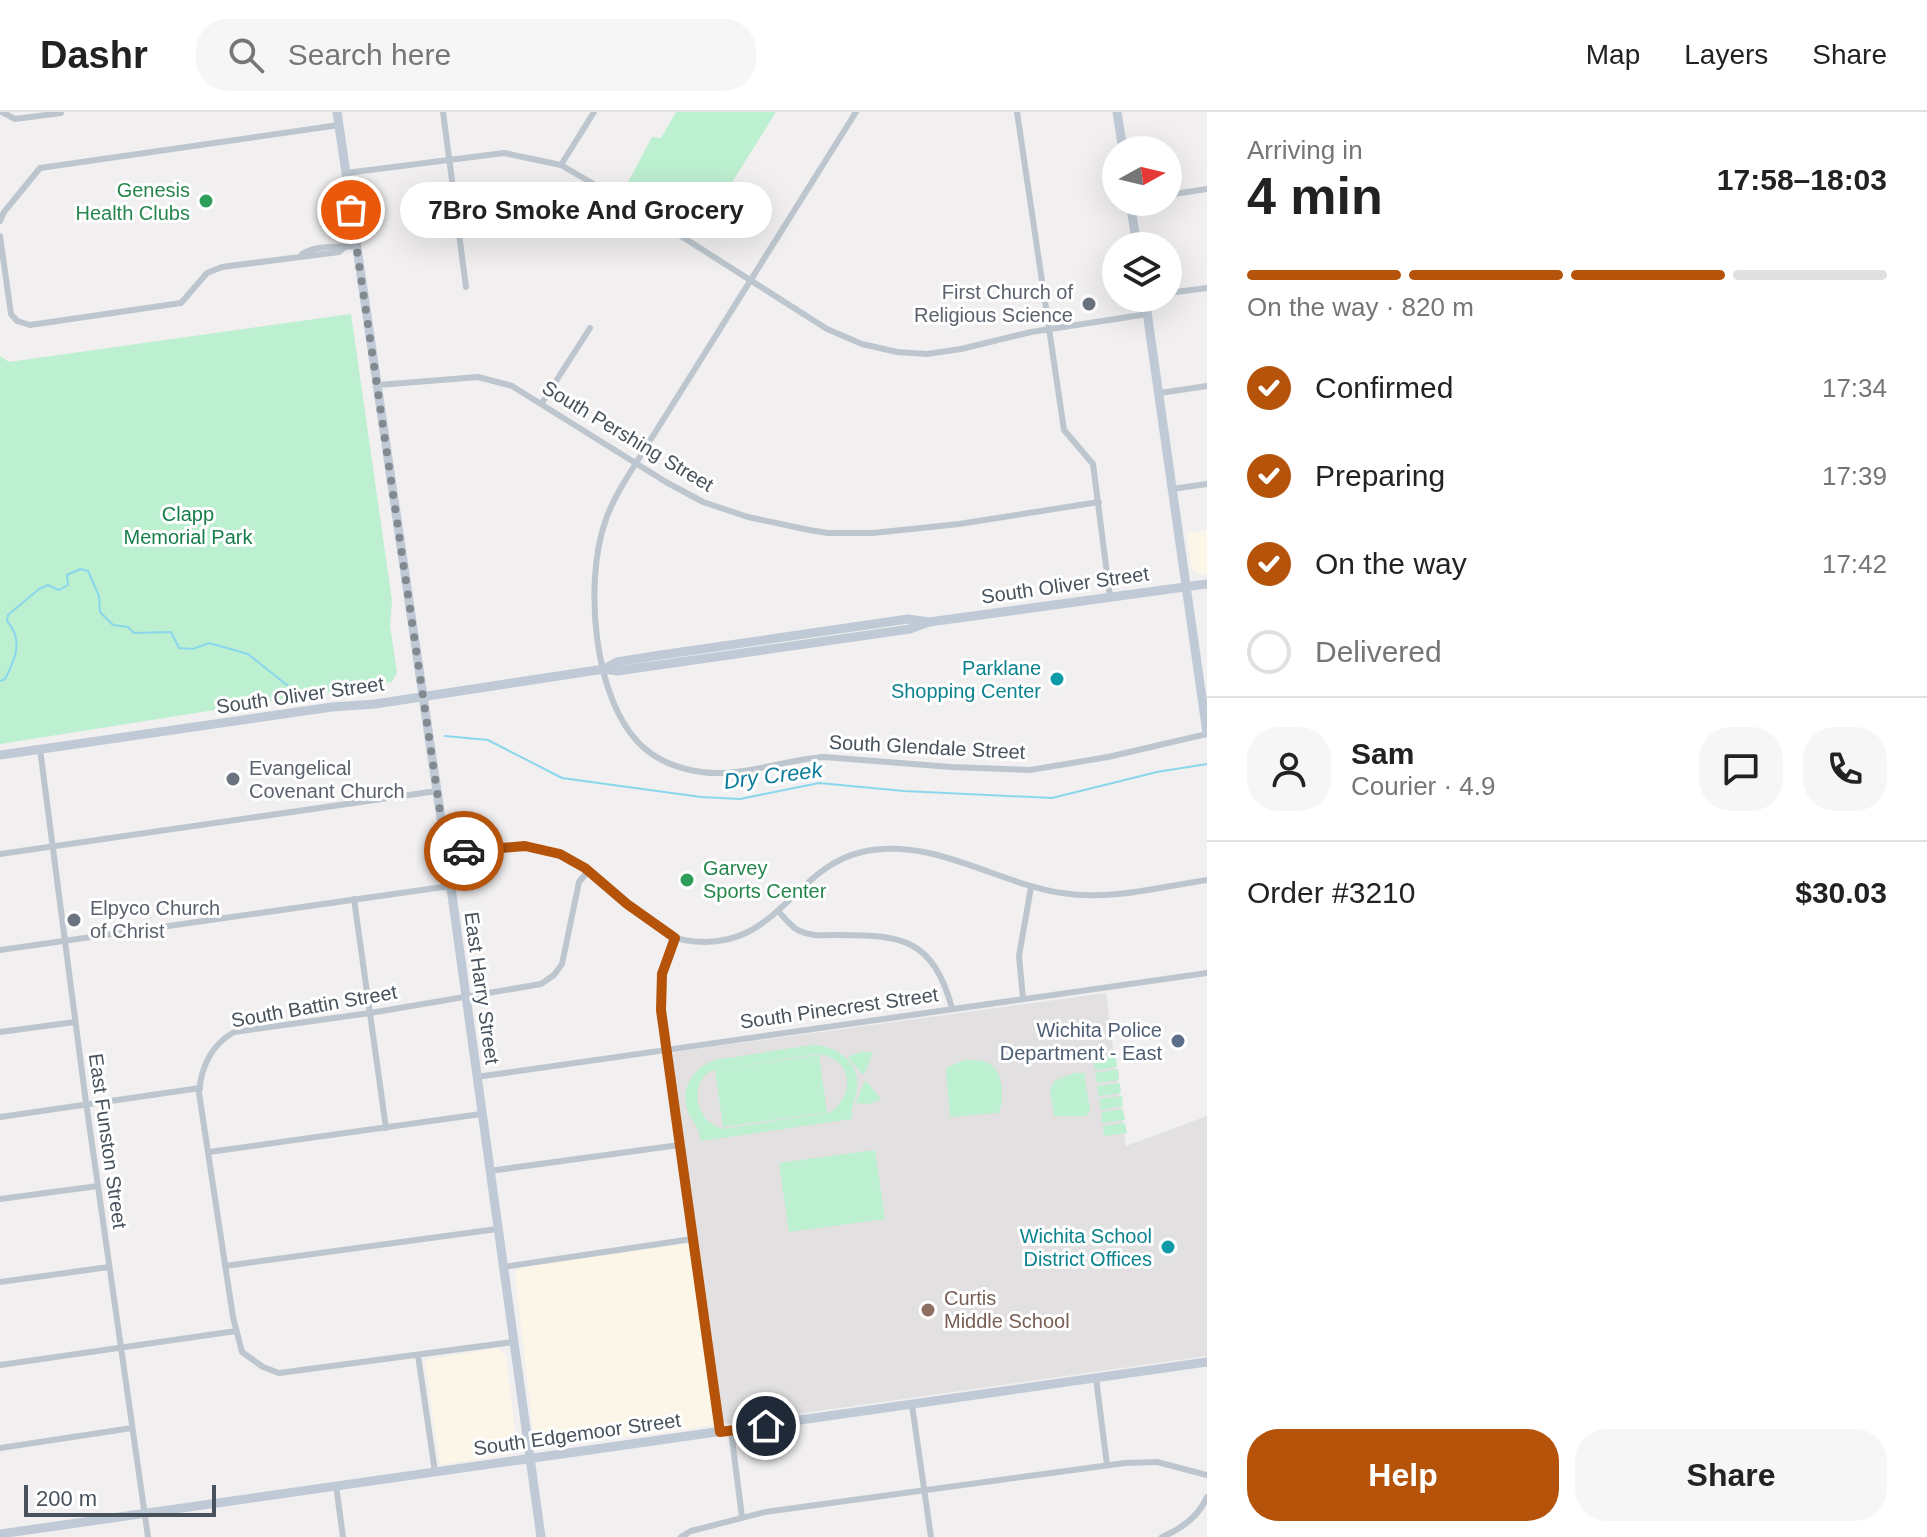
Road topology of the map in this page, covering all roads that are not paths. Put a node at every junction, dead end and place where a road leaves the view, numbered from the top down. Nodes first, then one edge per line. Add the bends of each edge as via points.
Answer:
1 (2, 112) edge
2 (337, 112) edge
3 (443, 112) edge
4 (594, 112) edge
5 (856, 112) edge
6 (1017, 112) edge
7 (1117, 112) edge
8 (61, 113) edge
9 (339, 125) junction
10 (1121, 136) edge
11 (450, 159) junction
12 (561, 165) junction
13 (346, 173) junction
14 (1207, 189) edge
15 (1182, 193) edge
16 (0, 221) edge
17 (0, 236) edge
18 (350, 246) junction
19 (750, 282) junction
20 (466, 287) dead end
21 (1207, 288) edge
22 (1182, 291) edge
23 (1148, 314) joint
24 (590, 328) dead end
25 (1048, 329) junction
26 (378, 385) junction
27 (1207, 386) edge
28 (1160, 393) junction
29 (542, 403) junction
30 (636, 463) junction
31 (1207, 484) edge
32 (1172, 489) junction
33 (1099, 502) junction
34 (1207, 584) edge
35 (1185, 587) junction
36 (1110, 597) junction
37 (604, 669) junction
38 (422, 697) junction
39 (1207, 734) edge
40 (40, 749) junction
41 (0, 755) edge
42 (437, 791) junction
43 (52, 846) junction
44 (446, 852) junction
45 (0, 854) edge
46 (588, 871) junction
47 (1207, 880) edge
48 (450, 886) junction
49 (1031, 887) junction
50 (354, 899) junction
51 (778, 911) junction
52 (675, 938) junction
53 (65, 941) junction
54 (0, 950) edge
55 (1207, 973) edge
56 (465, 996) junction
57 (1023, 998) junction
58 (952, 1008) junction
59 (370, 1013) junction
60 (75, 1022) junction
61 (0, 1032) edge
62 (666, 1050) junction
63 (476, 1077) junction
64 (200, 1088) junction
65 (86, 1104) junction
66 (481, 1114) junction
67 (0, 1117) edge
68 (386, 1128) junction
69 (679, 1145) junction
70 (209, 1152) junction
71 (489, 1171) junction
72 (98, 1186) junction
73 (0, 1199) edge
74 (497, 1229) junction
75 (692, 1239) junction
76 (225, 1266) junction
77 (109, 1267) junction
78 (503, 1267) junction
79 (0, 1282) edge
80 (236, 1331) junction
81 (513, 1342) junction
82 (121, 1348) junction
83 (418, 1355) junction
84 (1207, 1362) edge
85 (0, 1365) edge
86 (1096, 1378) junction
87 (912, 1405) junction
88 (132, 1428) junction
89 (731, 1431) junction
90 (720, 1432) junction
91 (0, 1448) edge
92 (530, 1459) junction
93 (1107, 1465) junction
94 (435, 1472) junction
95 (1207, 1475) edge
96 (336, 1485) junction
97 (924, 1490) junction
98 (1207, 1497) edge
99 (145, 1515) junction
100 (742, 1517) junction
101 (0, 1534) edge
102 (148, 1537) edge
103 (343, 1537) edge
104 (541, 1537) edge
105 (681, 1537) edge
106 (931, 1537) edge
107 (1162, 1537) edge

1 - 8 street via 15,119
2 - 9 main road, East Harry Street
3 - 11 street
4 - 12 street
5 - 19 street, South Glendale Street
6 - 25 street
7 - 10 main road
9 - 13 main road, East Harry Street
9 - 16 street via 40,168
11 - 12 street via 504,153
11 - 13 street
11 - 20 street
12 - 19 street
13 - 18 main road, East Harry Street
14 - 15 street
17 - 18 street via 11,314 30,325 181,303 207,273 222,267
18 - 26 main road, East Harry Street
19 - 25 street via 827,329 897,352 961,349
19 - 30 street, South Glendale Street
21 - 22 street
23 - 25 street
23 - 28 main road
24 - 29 street
25 - 33 street via 1064,430 1093,464
26 - 29 street, South Pershing Street via 478,377 512,386
26 - 38 main road, East Harry Street
27 - 28 street
28 - 32 main road
29 - 30 street, South Pershing Street
30 - 33 street, South Pershing Street via 703,502 828,533 953,525
30 - 37 street, South Glendale Street via 615,496 598,557 594,601
31 - 32 street
32 - 35 main road
33 - 36 street
34 - 35 main road, South Oliver Street
35 - 36 main road, South Oliver Street
35 - 39 main road
36 - 37 main road, South Oliver Street via 929,622 908,619 617,662
37 - 38 main road, South Oliver Street
37 - 39 street, South Glendale Street via 616,710 642,747 671,764 715,774 824,757 1030,770
38 - 40 main road, South Oliver Street
38 - 42 main road, East Harry Street
40 - 41 main road, South Oliver Street
40 - 43 street, East Funston Street
42 - 43 street
42 - 44 main road, East Harry Street
43 - 45 street
43 - 53 street, East Funston Street
44 - 46 street via 541,848
44 - 48 main road, East Harry Street
46 - 52 street
46 - 56 street, South Battin Street via 579,882 562,964 554,975 541,984
47 - 49 street via 1091,896
48 - 50 street
48 - 56 main road, East Harry Street
49 - 51 street via 965,863 894,847 829,865
49 - 57 street via 1019,956
50 - 53 street
50 - 59 street
51 - 52 street via 744,935 711,942
51 - 58 street via 796,929 815,935 880,935 906,941 928,957 945,983
52 - 62 street via 662,974
53 - 54 street
53 - 60 street, East Funston Street
55 - 57 street, South Pinecrest Street
56 - 59 street, South Battin Street
56 - 63 main road, East Harry Street
57 - 58 street, South Pinecrest Street
58 - 62 street, South Pinecrest Street
59 - 64 street, South Battin Street via 234,1032 219,1041 207,1059
59 - 68 street
60 - 61 street
60 - 65 street, East Funston Street
62 - 63 street, South Pinecrest Street
62 - 69 street
63 - 66 main road, East Harry Street
64 - 65 street
64 - 70 street
65 - 67 street
65 - 72 street, East Funston Street
66 - 68 street
66 - 71 main road, East Harry Street
68 - 70 street
69 - 71 street
69 - 75 street
70 - 76 street
71 - 74 main road, East Harry Street
72 - 73 street
72 - 77 street, East Funston Street
74 - 76 street
74 - 78 main road, East Harry Street
75 - 78 street
75 - 90 street
76 - 80 street
77 - 79 street
77 - 82 street, East Funston Street
78 - 81 main road, East Harry Street
80 - 82 street
80 - 83 street via 242,1352 279,1373
81 - 83 street
81 - 92 main road, East Harry Street
82 - 85 street
82 - 88 street, East Funston Street
83 - 94 street
84 - 86 main road, South Edgemoor Street
86 - 87 main road, South Edgemoor Street
86 - 93 street
87 - 89 main road, South Edgemoor Street
87 - 97 street
88 - 91 street
88 - 99 street, East Funston Street
89 - 90 main road, South Edgemoor Street
89 - 100 street
90 - 92 main road, South Edgemoor Street
92 - 94 main road, South Edgemoor Street
92 - 104 main road, East Harry Street
93 - 95 street via 1157,1462
93 - 97 street
94 - 96 main road, South Edgemoor Street
96 - 99 main road, South Edgemoor Street
96 - 103 street
97 - 100 street
97 - 106 street
98 - 107 street via 1177,1531
99 - 101 main road, South Edgemoor Street
99 - 102 street, East Funston Street
100 - 105 street

